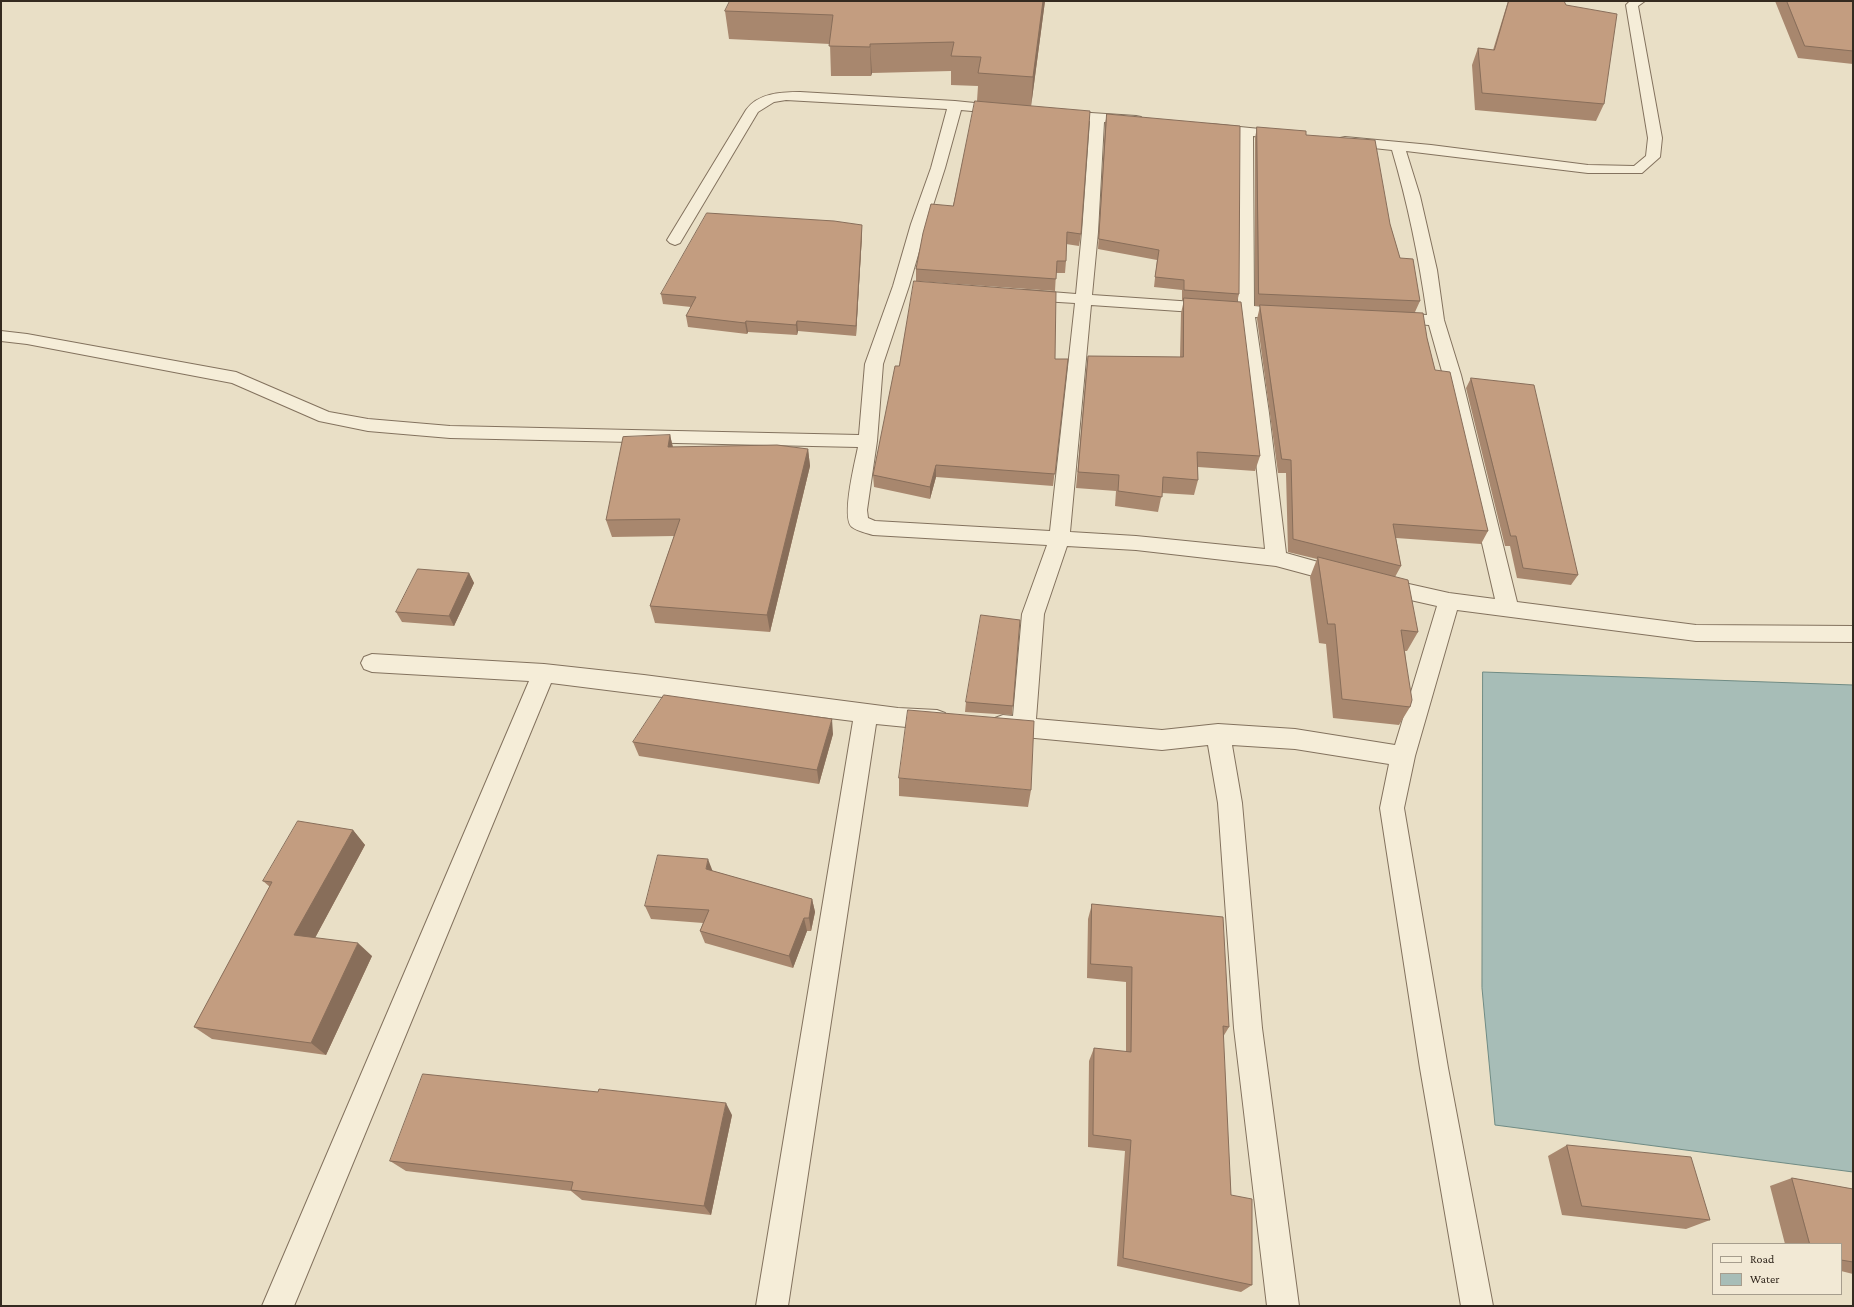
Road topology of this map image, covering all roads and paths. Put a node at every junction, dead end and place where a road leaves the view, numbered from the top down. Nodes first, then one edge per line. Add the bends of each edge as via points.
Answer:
1 (1639, 1) edge
2 (955, 105) junction
3 (1019, 112) edge
4 (1046, 114) edge
5 (1097, 118) junction
6 (1149, 121) edge
7 (1193, 126) edge
8 (1246, 132) junction
9 (1296, 136) edge
10 (1333, 139) edge
11 (1398, 146) junction
12 (675, 240) dead end
13 (1012, 294) edge
14 (1084, 299) junction
15 (1246, 311) junction
16 (1302, 314) edge
17 (1381, 318) edge
18 (1436, 320) junction
19 (1, 336) edge
20 (868, 441) junction
21 (1059, 540) junction
22 (1276, 558) junction
23 (1449, 601) junction
24 (1508, 608) junction
25 (1853, 634) edge
26 (372, 663) dead end
27 (544, 673) junction
28 (866, 713) junction
29 (961, 722) edge
30 (985, 724) edge
31 (1024, 727) junction
32 (1218, 734) junction
33 (1403, 756) junction
34 (278, 1306) edge
35 (772, 1306) edge
36 (1283, 1306) edge
37 (1477, 1306) edge

1 - 11 street via 1632,5 1655,138 1653,157 1637,170 1588,170
2 - 3 street
2 - 12 street via 800,96 777,96 763,100 753,110
2 - 20 street via 919,224 909,287 874,364
4 - 5 street
5 - 6 street
5 - 14 street
7 - 8 street
8 - 9 street
8 - 15 street
10 - 11 street
11 - 18 street via 1413,196
13 - 14 street
14 - 15 street
14 - 21 street
15 - 16 street
15 - 22 street
17 - 18 street
18 - 24 street via 1452,375
19 - 20 street via 236,378 325,417 368,425 450,432
20 - 21 street via 857,510 859,522 872,528
21 - 22 street via 1136,543
21 - 31 street via 1033,614
22 - 23 street via 1387,588
23 - 24 street
23 - 33 street
24 - 25 street via 1696,634
26 - 27 street
27 - 28 street
27 - 34 street
28 - 29 street
28 - 35 street
30 - 31 street
31 - 32 street via 1162,740
32 - 33 street via 1295,739
32 - 36 street via 1230,803 1248,1028
33 - 37 street via 1392,808 1434,1068

